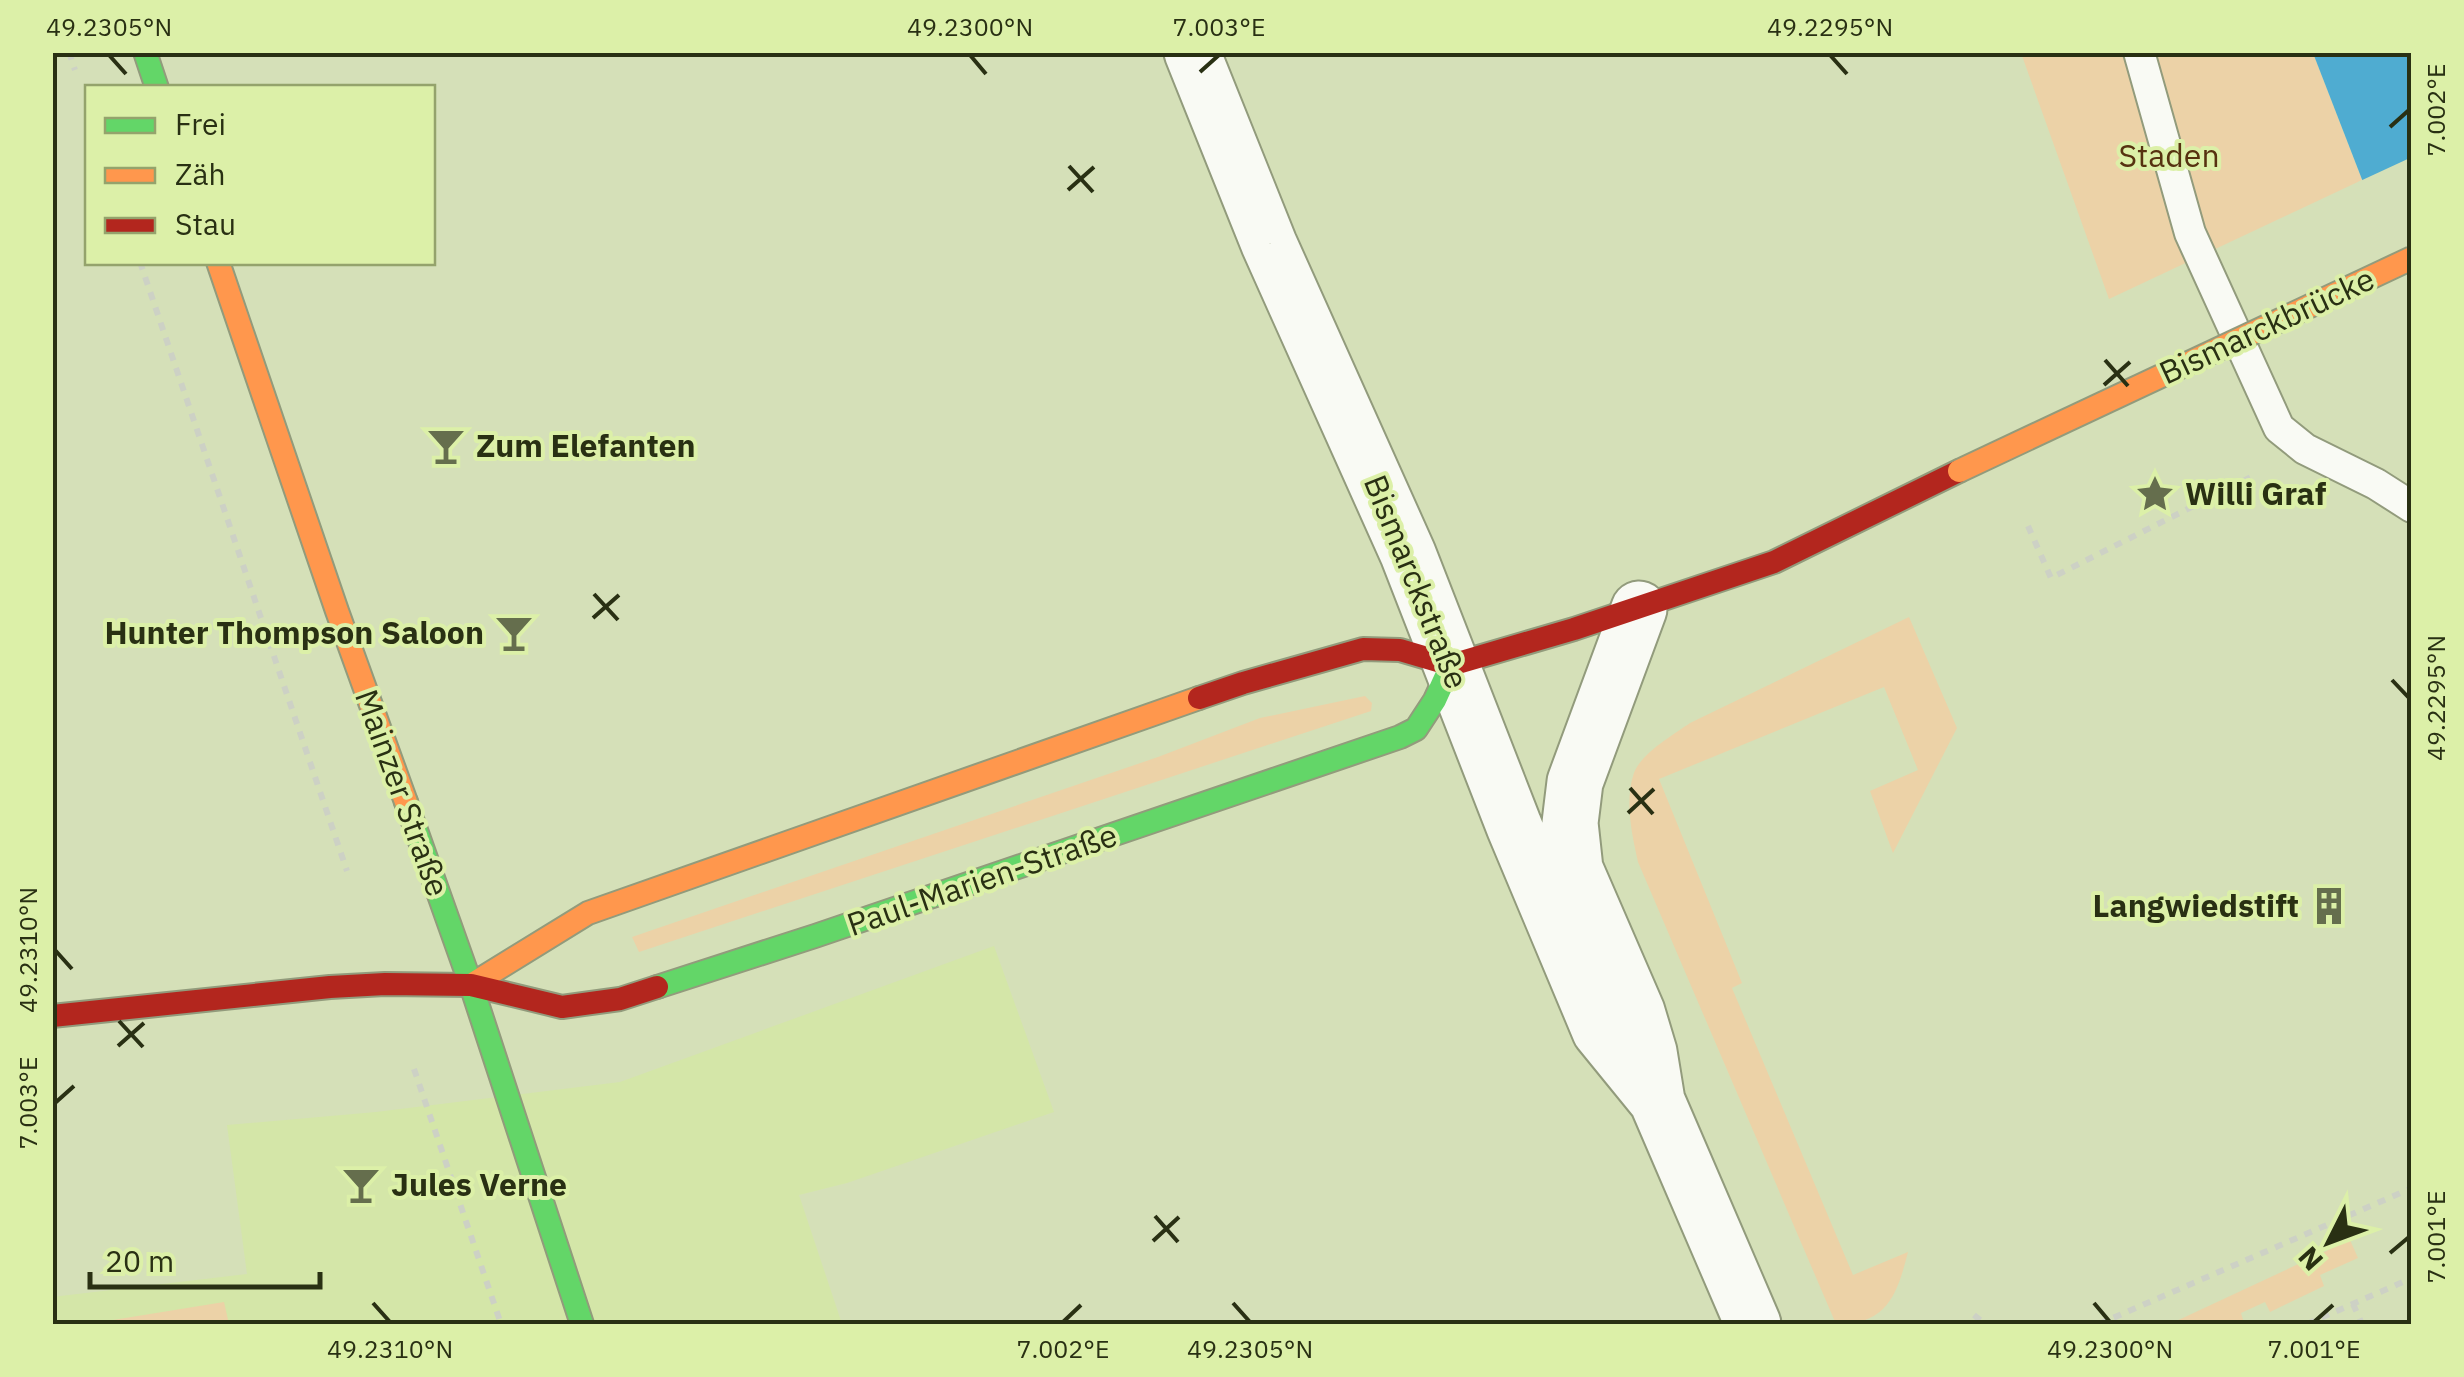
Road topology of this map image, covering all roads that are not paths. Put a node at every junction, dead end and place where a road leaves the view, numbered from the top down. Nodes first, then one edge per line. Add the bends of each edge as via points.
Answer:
1 (145, 52) edge
2 (1192, 52) edge
3 (2139, 52) edge
4 (156, 85) edge
5 (2412, 258) edge
6 (219, 265) edge
7 (2412, 507) edge
8 (1638, 609) junction
9 (1452, 664) junction
10 (470, 986) junction
11 (52, 1016) edge
12 (1657, 1101) junction
13 (582, 1324) edge
14 (1753, 1324) edge

1 - 4 main road
2 - 9 street, Bismarckstraße
3 - 7 lane via 2190,233 2279,428
5 - 8 main road, Bismarckbrücke, bridge via 1774,562
6 - 10 main road, Mainzer Straße
8 - 9 main road
8 - 12 street, Bismarckstraße via 1575,782 1570,824 1575,869 1637,1012
9 - 10 main road via 1400,650 1364,649 1243,683 588,914
9 - 10 main road, Paul-Marien-Straße via 1416,729 1400,737 815,936 620,998 562,1007
9 - 12 street, Bismarckstraße via 1600,1031
10 - 11 main road, Paul-Marien-Straße via 385,984
10 - 13 main road, Mainzer Straße
12 - 14 street, Bismarckstraße

